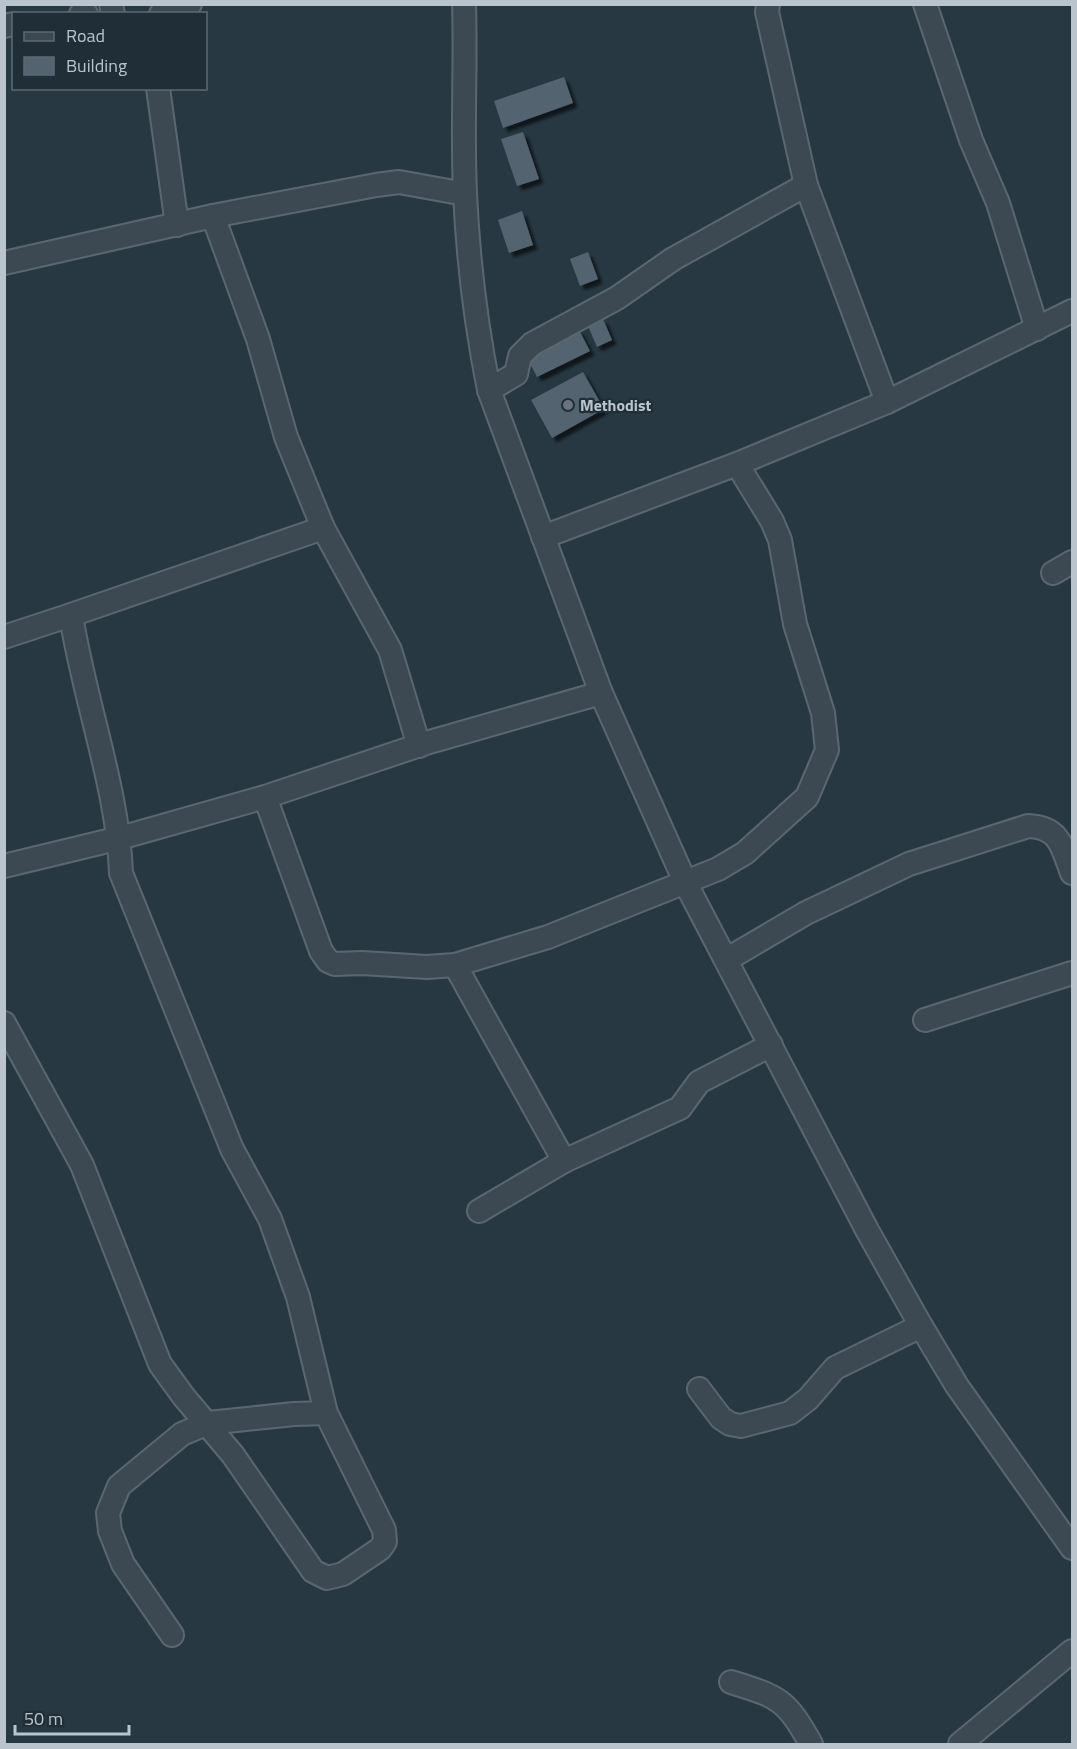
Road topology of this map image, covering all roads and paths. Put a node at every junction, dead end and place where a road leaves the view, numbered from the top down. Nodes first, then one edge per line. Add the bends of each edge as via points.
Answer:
1 (190, 4) edge
2 (464, 4) edge
3 (768, 4) edge
4 (925, 4) edge
5 (166, 12) edge
6 (158, 90) edge
7 (806, 185) junction
8 (465, 194) junction
9 (213, 216) junction
10 (177, 225) junction
11 (4, 263) edge
12 (1072, 311) edge
13 (1037, 329) junction
14 (489, 390) junction
15 (887, 402) junction
16 (737, 464) junction
17 (323, 528) junction
18 (543, 537) junction
19 (1072, 562) edge
20 (1053, 573) dead end
21 (71, 615) junction
22 (4, 637) edge
23 (601, 693) junction
24 (419, 746) junction
25 (265, 797) junction
26 (120, 838) junction
27 (4, 866) edge
28 (1072, 873) edge
29 (686, 884) junction
30 (726, 960) junction
31 (455, 965) junction
32 (1072, 973) edge
33 (925, 1020) dead end
34 (4, 1023) edge
35 (771, 1045) junction
36 (564, 1161) junction
37 (479, 1211) dead end
38 (921, 1326) junction
39 (699, 1389) dead end
40 (326, 1413) junction
41 (208, 1423) junction
42 (1072, 1548) edge
43 (172, 1635) dead end
44 (1072, 1652) edge
45 (730, 1682) dead end
46 (811, 1744) edge
47 (960, 1744) edge

1 - 5 street
2 - 8 street
3 - 7 street
4 - 13 street via 971,140 998,203
6 - 10 street
7 - 14 street via 532,344 520,356 516,374
7 - 15 street
8 - 9 street via 399,182
8 - 14 street via 475,314
9 - 10 street
9 - 17 street via 258,339 286,437
10 - 11 street
12 - 13 street
13 - 15 street
14 - 18 street
15 - 16 street
16 - 18 street
16 - 29 street via 780,540 795,624 823,713 827,750 807,797 745,853
17 - 21 street
17 - 24 street via 390,650
18 - 23 street
19 - 20 street
21 - 22 street
21 - 26 street via 77,657
23 - 24 street
23 - 29 street
24 - 25 street
25 - 26 street
25 - 31 street via 328,961 426,968
26 - 27 street
26 - 40 street via 121,873 146,939 232,1149 270,1219 298,1297
28 - 30 street via 1058,837 1042,826 1028,826 909,864 806,913
29 - 30 street
29 - 31 street via 548,937
30 - 35 street
31 - 36 street
32 - 33 street
34 - 41 street via 82,1165 160,1364
35 - 36 street via 699,1082 680,1108
35 - 38 street
36 - 37 street
38 - 39 street via 835,1368 808,1399 789,1413 741,1426 730,1424
38 - 42 street via 957,1386
40 - 41 street
40 - 41 street via 386,1537 380,1549 335,1578 314,1571
41 - 43 street via 182,1434 119,1486 108,1513 110,1531 123,1564
44 - 47 street
45 - 46 street via 775,1696 795,1714

